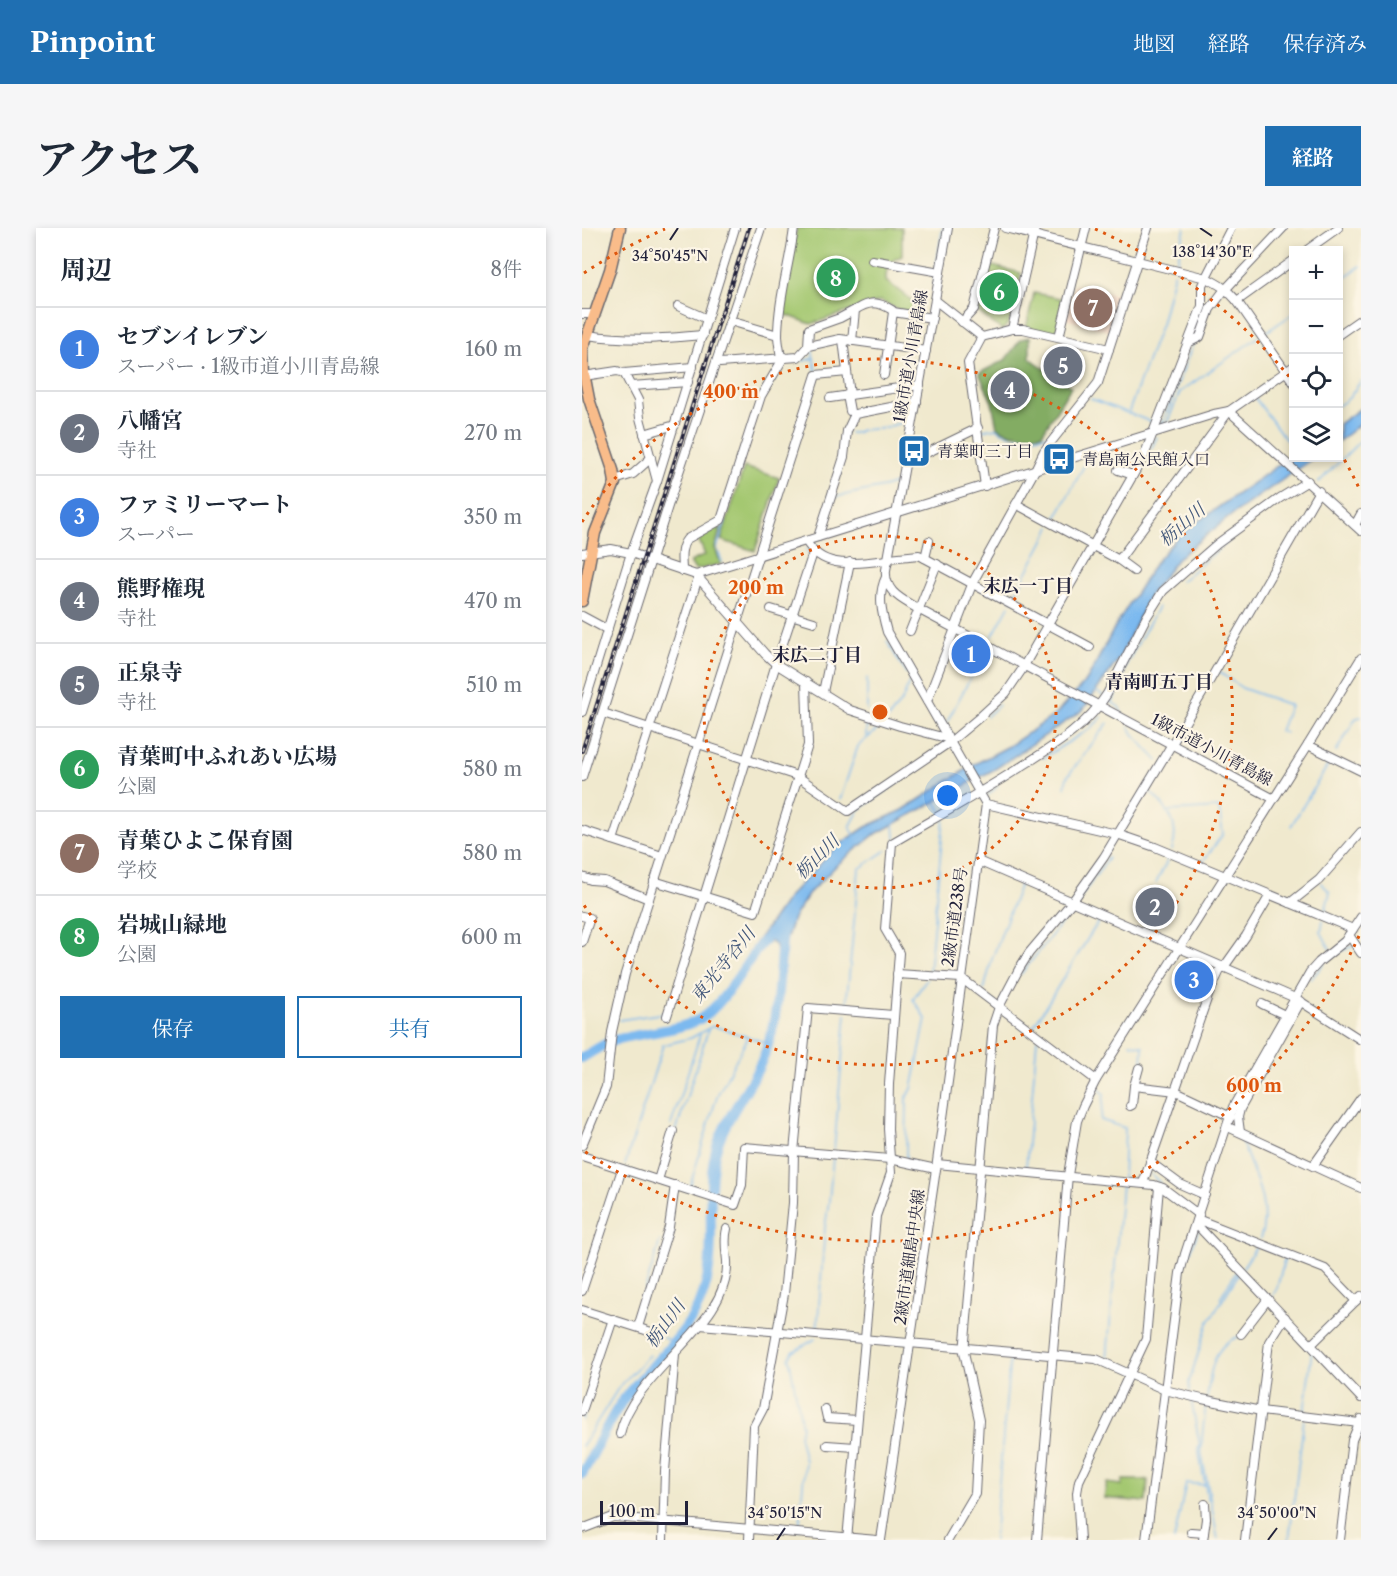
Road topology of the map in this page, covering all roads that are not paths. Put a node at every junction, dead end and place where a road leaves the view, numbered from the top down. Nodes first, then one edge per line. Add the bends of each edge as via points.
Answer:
1 (620, 228) edge
2 (735, 228) edge
3 (761, 228) edge
4 (794, 228) edge
5 (948, 228) edge
6 (994, 228) edge
7 (1005, 228) edge
8 (1086, 228) edge
9 (1148, 228) edge
10 (1231, 228) edge
11 (1283, 228) edge
12 (1338, 228) edge
13 (1034, 232) edge
14 (1313, 246) edge
15 (1081, 247) junction
16 (1134, 259) junction
17 (872, 260) dead end
18 (1289, 263) edge
19 (940, 272) junction
20 (1208, 279) junction
21 (1224, 287) junction
22 (935, 300) junction
23 (1237, 301) junction
24 (678, 306) dead end
25 (855, 310) junction
26 (893, 312) junction
27 (582, 314) edge
28 (594, 315) junction
29 (932, 318) junction
30 (707, 319) junction
31 (1361, 319) edge
32 (730, 321) junction
33 (963, 322) junction
34 (1012, 329) junction
35 (1343, 332) edge
36 (587, 334) junction
37 (703, 335) junction
38 (778, 335) junction
39 (1059, 336) junction
40 (982, 337) junction
41 (848, 340) junction
42 (1188, 343) junction
43 (887, 345) junction
44 (808, 346) junction
45 (1109, 348) junction
46 (926, 351) junction
47 (783, 358) junction
48 (717, 362) junction
49 (693, 367) junction
50 (1289, 368) edge
51 (1289, 370) edge
52 (846, 372) junction
53 (624, 373) junction
54 (884, 375) dead end
55 (584, 376) junction
56 (688, 382) junction
57 (920, 385) junction
58 (631, 386) junction
59 (849, 395) junction
60 (830, 398) dead end
61 (917, 402) junction
62 (850, 411) dead end
63 (1229, 411) junction
64 (675, 425) junction
65 (978, 428) junction
66 (1157, 432) junction
67 (644, 434) junction
68 (651, 458) junction
69 (906, 463) junction
70 (1035, 470) junction
71 (1306, 479) junction
72 (615, 480) junction
73 (657, 481) junction
74 (985, 486) junction
75 (1319, 491) junction
76 (1016, 504) junction
77 (897, 513) junction
78 (1361, 514) edge
79 (1358, 528) edge
80 (819, 537) junction
81 (806, 541) junction
82 (929, 541) dead end
83 (1092, 546) junction
84 (587, 553) edge
85 (631, 553) junction
86 (813, 553) junction
87 (759, 556) junction
88 (925, 558) junction
89 (889, 559) junction
90 (1119, 560) junction
91 (651, 561) junction
92 (850, 562) junction
93 (937, 564) junction
94 (1134, 571) dead end
95 (682, 572) junction
96 (697, 576) junction
97 (886, 577) junction
98 (973, 582) junction
99 (582, 601) edge
100 (771, 609) dead end
101 (918, 609) junction
102 (791, 615) junction
103 (582, 616) edge
104 (814, 622) dead end
105 (737, 623) junction
106 (1051, 625) junction
107 (954, 629) junction
108 (608, 630) junction
109 (910, 631) dead end
110 (1090, 647) dead end
111 (1361, 658) edge
112 (774, 662) junction
113 (1029, 668) junction
114 (806, 682) junction
115 (823, 692) junction
116 (927, 701) junction
117 (1102, 701) junction
118 (582, 712) edge
119 (603, 713) junction
120 (649, 727) junction
121 (948, 740) junction
122 (699, 744) junction
123 (1171, 744) junction
124 (1308, 745) junction
125 (743, 759) junction
126 (1361, 771) edge
127 (797, 776) junction
128 (582, 777) edge
129 (979, 792) junction
130 (1274, 799) junction
131 (986, 804) junction
132 (582, 830) edge
133 (1361, 832) edge
134 (1117, 834) junction
135 (613, 840) junction
136 (662, 856) junction
137 (978, 861) junction
138 (1225, 876) junction
139 (582, 877) edge
140 (654, 881) junction
141 (1270, 895) junction
142 (700, 896) junction
143 (649, 898) junction
144 (1072, 902) junction
145 (1290, 903) junction
146 (582, 916) edge
147 (1361, 917) edge
148 (1351, 932) junction
149 (582, 942) edge
150 (1180, 948) junction
151 (1361, 952) edge
152 (1223, 966) junction
153 (897, 974) junction
154 (961, 978) junction
155 (1298, 999) junction
156 (1262, 1004) dead end
157 (999, 1007) junction
158 (893, 1015) junction
159 (1285, 1015) junction
160 (667, 1016) dead end
161 (1361, 1040) edge
162 (1139, 1068) dead end
163 (1096, 1080) junction
164 (1134, 1086) junction
165 (1176, 1091) junction
166 (1361, 1098) edge
167 (1130, 1106) dead end
168 (1231, 1117) junction
169 (1228, 1127) junction
170 (673, 1131) dead end
171 (1240, 1132) junction
172 (582, 1145) edge
173 (794, 1152) junction
174 (582, 1156) edge
175 (890, 1159) junction
176 (1150, 1162) junction
177 (936, 1166) junction
178 (1313, 1166) junction
179 (981, 1168) junction
180 (622, 1169) junction
181 (1068, 1175) junction
182 (658, 1180) junction
183 (1143, 1183) junction
184 (675, 1185) junction
185 (1159, 1187) junction
186 (1361, 1188) edge
187 (1206, 1195) junction
188 (1197, 1219) junction
189 (727, 1229) dead end
190 (582, 1292) edge
191 (1268, 1299) junction
192 (1359, 1299) edge
193 (582, 1310) edge
194 (1285, 1317) junction
195 (613, 1319) junction
196 (700, 1325) junction
197 (638, 1327) junction
198 (778, 1332) junction
199 (1241, 1334) dead end
200 (661, 1335) dead end
201 (865, 1339) junction
202 (911, 1344) junction
203 (1311, 1345) junction
204 (964, 1348) junction
205 (675, 1354) junction
206 (1053, 1355) junction
207 (1129, 1373) junction
208 (1166, 1390) junction
209 (1361, 1398) edge
210 (825, 1408) dead end
211 (1261, 1411) junction
212 (582, 1412) edge
213 (857, 1420) junction
214 (1360, 1421) edge
215 (620, 1434) dead end
216 (828, 1445) dead end
217 (855, 1447) junction
218 (1205, 1504) dead end
219 (665, 1522) junction
220 (582, 1529) edge
221 (750, 1529) junction
222 (1191, 1532) dead end
223 (1203, 1537) edge
224 (847, 1539) edge
225 (663, 1540) edge
226 (749, 1540) edge
227 (879, 1540) edge
228 (948, 1540) edge
229 (1036, 1540) edge
230 (1080, 1540) edge
231 (1146, 1540) edge
232 (1245, 1540) edge
233 (1340, 1540) edge

1 - 28 main road
2 - 30 street
3 - 32 street
4 - 38 street
5 - 19 street, 1級市道小川青島線
6 - 33 street via 974,309
7 - 13 street
8 - 15 street
9 - 16 street
10 - 20 street
11 - 21 street
12 - 14 street
13 - 15 street
13 - 34 street
15 - 16 street
15 - 39 street
16 - 20 street
16 - 45 street
17 - 19 street
18 - 23 street
19 - 22 street, 1級市道小川青島線
20 - 21 street
20 - 42 street via 1202,285 1202,306
21 - 23 street
21 - 42 street via 1210,309 1200,337
22 - 29 street, 1級市道小川青島線
22 - 33 street
23 - 50 street
24 - 30 street
25 - 26 street via 876,302
25 - 41 street
25 - 44 street via 810,329
26 - 29 street
26 - 43 street
27 - 28 street
28 - 36 main road
29 - 46 street, 1級市道小川青島線
30 - 37 street
31 - 35 street
32 - 38 street
32 - 48 street
33 - 40 street
34 - 39 street
34 - 40 street
36 - 37 street via 619,340
36 - 55 main road
37 - 49 street
38 - 47 street
39 - 45 street
40 - 65 street via 968,363
41 - 43 street
41 - 44 street
41 - 52 street
42 - 66 street
43 - 46 street
43 - 54 street
44 - 47 street via 798,357
45 - 70 street via 1098,383 1044,451
46 - 57 street, 1級市道小川青島線
47 - 48 street
47 - 95 street via 761,396 721,520 683,544
48 - 91 street
49 - 53 street
49 - 56 street
51 - 63 street
52 - 59 street
52 - 87 street via 816,375
53 - 55 street
53 - 58 street
55 - 72 main road
56 - 58 street
56 - 64 street
57 - 59 street
57 - 61 street, 1級市道小川青島線
58 - 67 street via 638,400
59 - 60 street
59 - 62 street
61 - 69 street, 1級市道小川青島線
61 - 80 street via 855,414
63 - 66 street
63 - 71 street
63 - 90 street
64 - 67 street
64 - 73 street
65 - 69 street
65 - 74 street
66 - 70 street
66 - 83 street via 1125,472
67 - 68 street
68 - 72 street via 633,474
68 - 73 street
69 - 77 street, 1級市道小川青島線
70 - 74 street
70 - 76 street
71 - 75 street
71 - 117 street via 1217,544 1163,591
72 - 84 main road
73 - 85 street
74 - 77 street
75 - 79 street
75 - 123 street
76 - 83 street
76 - 98 street
77 - 80 street
77 - 89 street, 1級市道小川青島線
78 - 79 street
80 - 81 street
81 - 86 street
81 - 87 street
82 - 88 street
83 - 90 street
83 - 106 street
84 - 85 street via 611,549
84 - 99 main road
85 - 91 street
85 - 108 street
86 - 92 street via 831,563
86 - 102 street
87 - 96 street
87 - 105 street
88 - 89 street via 919,555
88 - 93 street
89 - 92 street
89 - 97 street, 1級市道小川青島線
90 - 94 street
91 - 95 street
91 - 119 street
92 - 115 street
93 - 98 street
93 - 101 street
95 - 96 street
96 - 105 street
96 - 120 street
97 - 101 street, 1級市道小川青島線 via 889,588
97 - 116 street via 880,588 887,632
98 - 106 street
98 - 107 street
100 - 102 street
101 - 107 street, 1級市道小川青島線
101 - 109 street
102 - 104 street
102 - 112 street
103 - 108 street
105 - 112 street
105 - 122 street
106 - 110 street
106 - 113 street
107 - 113 street, 1級市道小川青島線
107 - 116 street
108 - 118 street
111 - 124 street
112 - 114 street
112 - 125 street
113 - 117 street, 1級市道小川青島線
113 - 121 street via 995,704
114 - 115 street
114 - 127 street via 808,741
115 - 121 street via 850,710
116 - 121 street
117 - 123 street, 1級市道小川青島線 via 1118,715
117 - 129 street via 1062,741
119 - 120 street
119 - 128 street
120 - 122 street
120 - 135 street
121 - 127 street via 848,811
121 - 129 street
122 - 125 street
122 - 136 street
123 - 130 street, 1級市道小川青島線
123 - 134 street
124 - 126 street
124 - 130 street
125 - 127 street
125 - 142 street
127 - 142 street via 759,914
129 - 131 street
129 - 153 street via 892,843 885,928 899,953
130 - 138 street
131 - 134 street
131 - 137 street, 2級市道238号
132 - 135 street
133 - 145 street via 1319,880
134 - 138 street
134 - 144 street
135 - 136 street
136 - 140 street
137 - 144 street
137 - 154 street, 2級市道238号
138 - 141 street
138 - 150 street
139 - 143 street
140 - 142 street
140 - 143 street
141 - 145 street
141 - 152 street
142 - 160 street
143 - 172 street via 625,974 612,1032 606,1087
144 - 150 street
144 - 157 street via 1029,953
145 - 148 street
146 - 149 street via 590,918
147 - 148 street
148 - 151 street
148 - 155 street via 1310,972
150 - 152 street
150 - 163 street
152 - 155 street
152 - 165 street via 1208,996
153 - 154 street
153 - 158 street
154 - 157 street
154 - 177 street, 2級市道細島中央線
155 - 159 street
155 - 161 street
155 - 171 street via 1240,1108
156 - 159 street
157 - 163 street
157 - 179 street via 993,1025
158 - 173 street via 808,1008
158 - 175 street
159 - 168 street
162 - 164 street
163 - 181 street via 1077,1121
164 - 165 street
164 - 167 street
165 - 168 street
165 - 176 street
166 - 178 street
168 - 169 street
169 - 171 street
169 - 187 street
170 - 182 street
171 - 178 street
173 - 175 street
173 - 184 street via 744,1147 742,1185 735,1205
173 - 198 street via 793,1203
174 - 180 street
175 - 177 street
175 - 201 street via 891,1173 876,1216
176 - 183 street
176 - 187 street via 1180,1184
177 - 179 street
177 - 202 street, 2級市道細島中央線
178 - 186 street
179 - 181 street
179 - 204 street
180 - 182 street
180 - 190 street
181 - 183 street
181 - 206 street
182 - 184 street
183 - 185 street
184 - 197 street via 669,1227
185 - 188 street
185 - 207 street via 1146,1339
187 - 188 street
188 - 191 street
188 - 192 street via 1325,1269
188 - 208 street via 1180,1273
189 - 196 street via 725,1278 717,1300
191 - 194 street
191 - 199 street
192 - 203 street
193 - 195 street
194 - 203 street
194 - 211 street via 1269,1342
195 - 197 street
195 - 212 street
196 - 198 street
196 - 205 street
197 - 200 street
198 - 201 street
198 - 221 street via 763,1409 754,1426
201 - 202 street
201 - 213 street
202 - 204 street
202 - 227 street, 2級市道細島中央線
203 - 209 street
204 - 206 street
204 - 228 street via 979,1420 975,1494
205 - 215 street via 634,1402
205 - 219 street via 665,1471
206 - 207 street via 1096,1359
206 - 229 street
207 - 208 street
207 - 230 street via 1079,1481
208 - 211 street
208 - 231 street
210 - 213 street via 827,1418
211 - 214 street
211 - 232 street
213 - 217 street
214 - 233 street via 1352,1440
216 - 217 street
217 - 224 street
218 - 223 street
219 - 220 street via 613,1517
219 - 221 street
219 - 225 street
221 - 224 street
221 - 226 street
222 - 223 street
224 - 227 street

